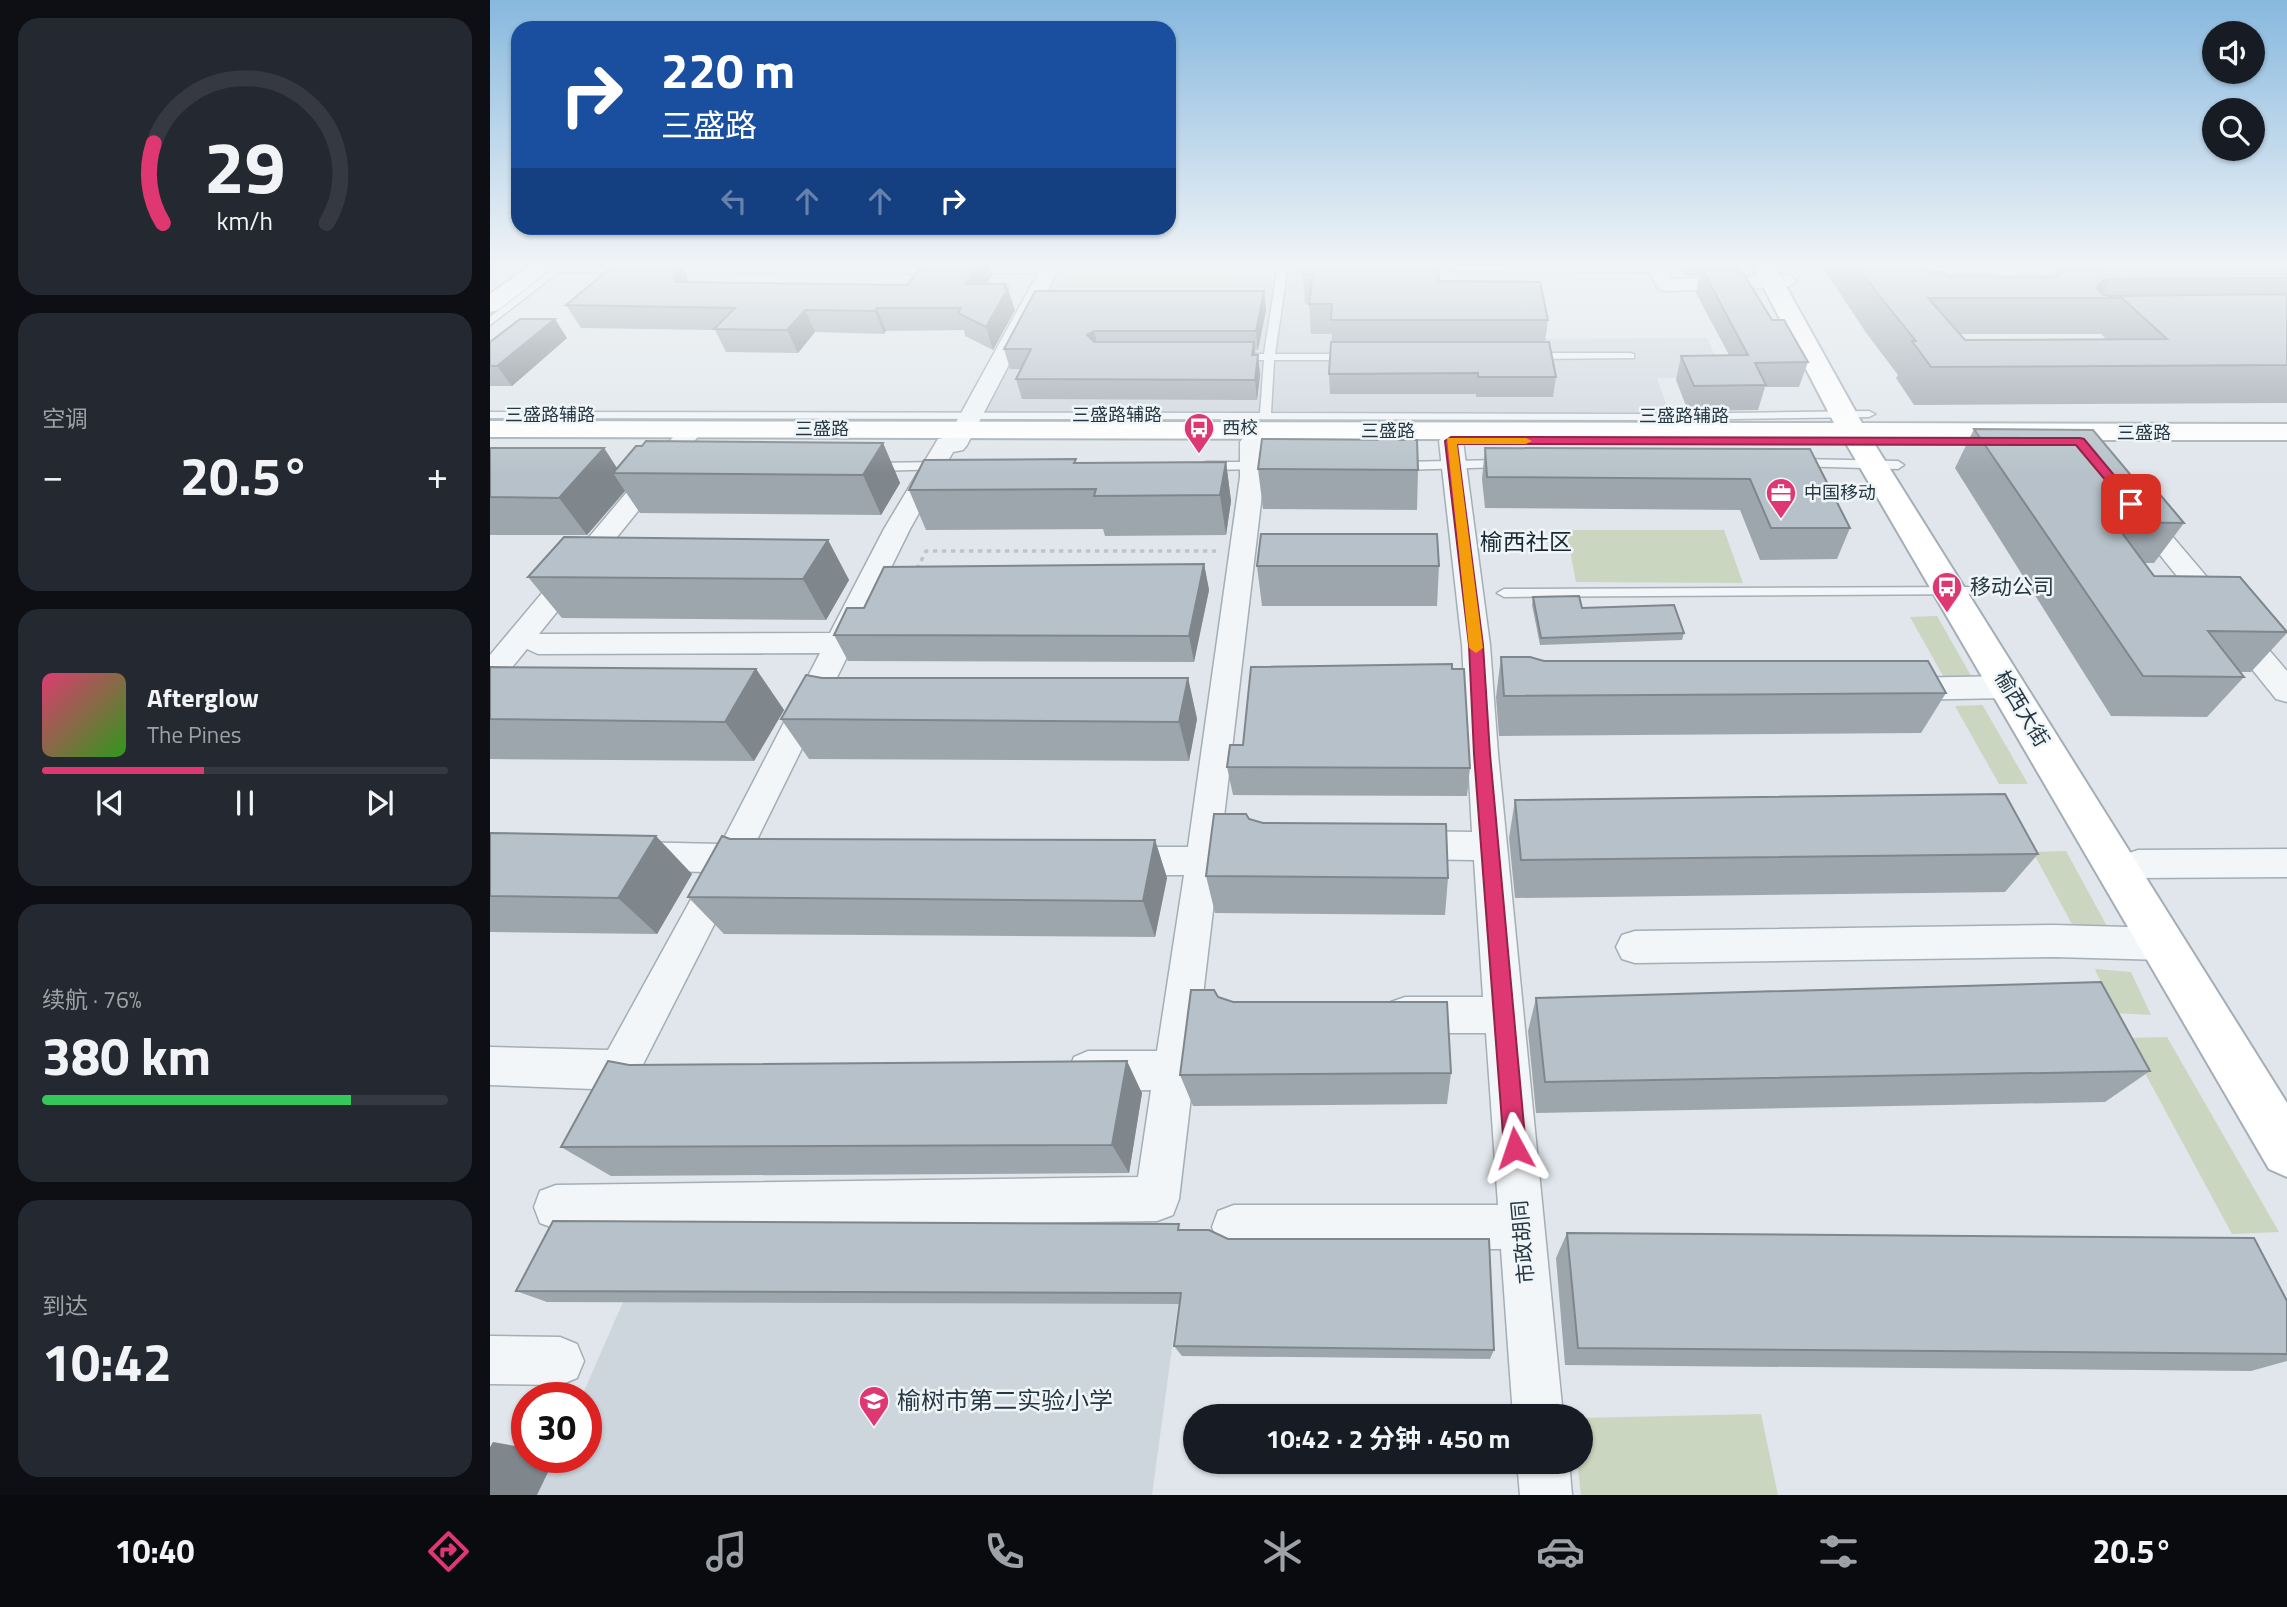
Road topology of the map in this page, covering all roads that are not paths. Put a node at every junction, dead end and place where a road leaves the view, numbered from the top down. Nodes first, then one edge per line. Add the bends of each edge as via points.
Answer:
1 (1014, 335) edge
2 (1272, 335) edge
3 (1811, 335) edge
4 (1520, 356) edge
5 (1630, 356) dead end
6 (1230, 357) edge
7 (1269, 357) junction
8 (1367, 357) edge
9 (490, 415) edge
10 (490, 429) edge
11 (2287, 432) edge
12 (1871, 438) junction
13 (490, 443) edge
14 (2287, 443) edge
15 (954, 444) junction
16 (1260, 447) junction
17 (1453, 453) junction
18 (672, 455) junction
19 (1788, 463) edge
20 (1512, 464) edge
21 (1187, 466) edge
22 (1388, 466) edge
23 (862, 467) edge
24 (2123, 494) edge
25 (1963, 591) junction
26 (1504, 593) dead end
27 (838, 643) junction
28 (538, 644) dead end
29 (490, 675) edge
30 (2008, 687) junction
31 (1876, 689) edge
32 (2287, 691) edge
33 (1366, 845) edge
34 (1490, 846) junction
35 (597, 855) edge
36 (731, 858) junction
37 (1093, 861) edge
38 (1203, 861) junction
39 (2287, 863) edge
40 (2138, 864) junction
41 (2164, 944) junction
42 (1635, 947) dead end
43 (1366, 1015) edge
44 (1504, 1015) junction
45 (490, 1066) edge
46 (1174, 1070) junction
47 (1049, 1071) edge
48 (2287, 1111) edge
49 (2287, 1151) edge
50 (556, 1207) dead end
51 (1234, 1227) dead end
52 (1521, 1227) junction
53 (490, 1360) edge
54 (560, 1361) dead end
55 (1537, 1404) edge
56 (1544, 1474) edge
57 (1546, 1495) edge

1 - 15 street
2 - 7 lane
3 - 12 main road, 榆西大街
4 - 5 lane
6 - 7 lane
7 - 8 lane
7 - 16 lane
9 - 15 lane, 三盛路辅路
10 - 18 main road, 三盛路
11 - 12 main road, 三盛路
12 - 14 main road, 三盛路 via 2084,447
12 - 15 main road, 三盛路
12 - 16 lane, 三盛路辅路
12 - 17 main road, 三盛路
12 - 19 lane
12 - 25 main road, 榆西大街
13 - 18 main road, 三盛路
15 - 16 main road, 三盛路
15 - 18 main road, 三盛路
15 - 23 lane
15 - 27 street
16 - 17 main road, 三盛路
16 - 21 lane, 三盛路辅路
16 - 38 street via 1208,705
17 - 20 lane
17 - 22 lane
17 - 34 street, 市政胡同 via 1476,645
18 - 29 street
24 - 32 street
25 - 26 lane
25 - 30 main road, 榆西大街
25 - 40 main road, 榆西大街
27 - 28 street
27 - 36 street
30 - 31 street
30 - 41 main road, 榆西大街
33 - 34 street
34 - 44 street, 市政胡同
35 - 36 street
36 - 45 street via 619,1070
37 - 38 street
38 - 46 street
39 - 40 street
40 - 48 main road, 榆西大街
41 - 42 street via 2054,941
41 - 49 main road, 榆西大街
43 - 44 street
44 - 52 street, 市政胡同
46 - 47 street
46 - 50 street via 1157,1199
51 - 52 street
52 - 55 street, 市政胡同
53 - 54 street
56 - 57 street

